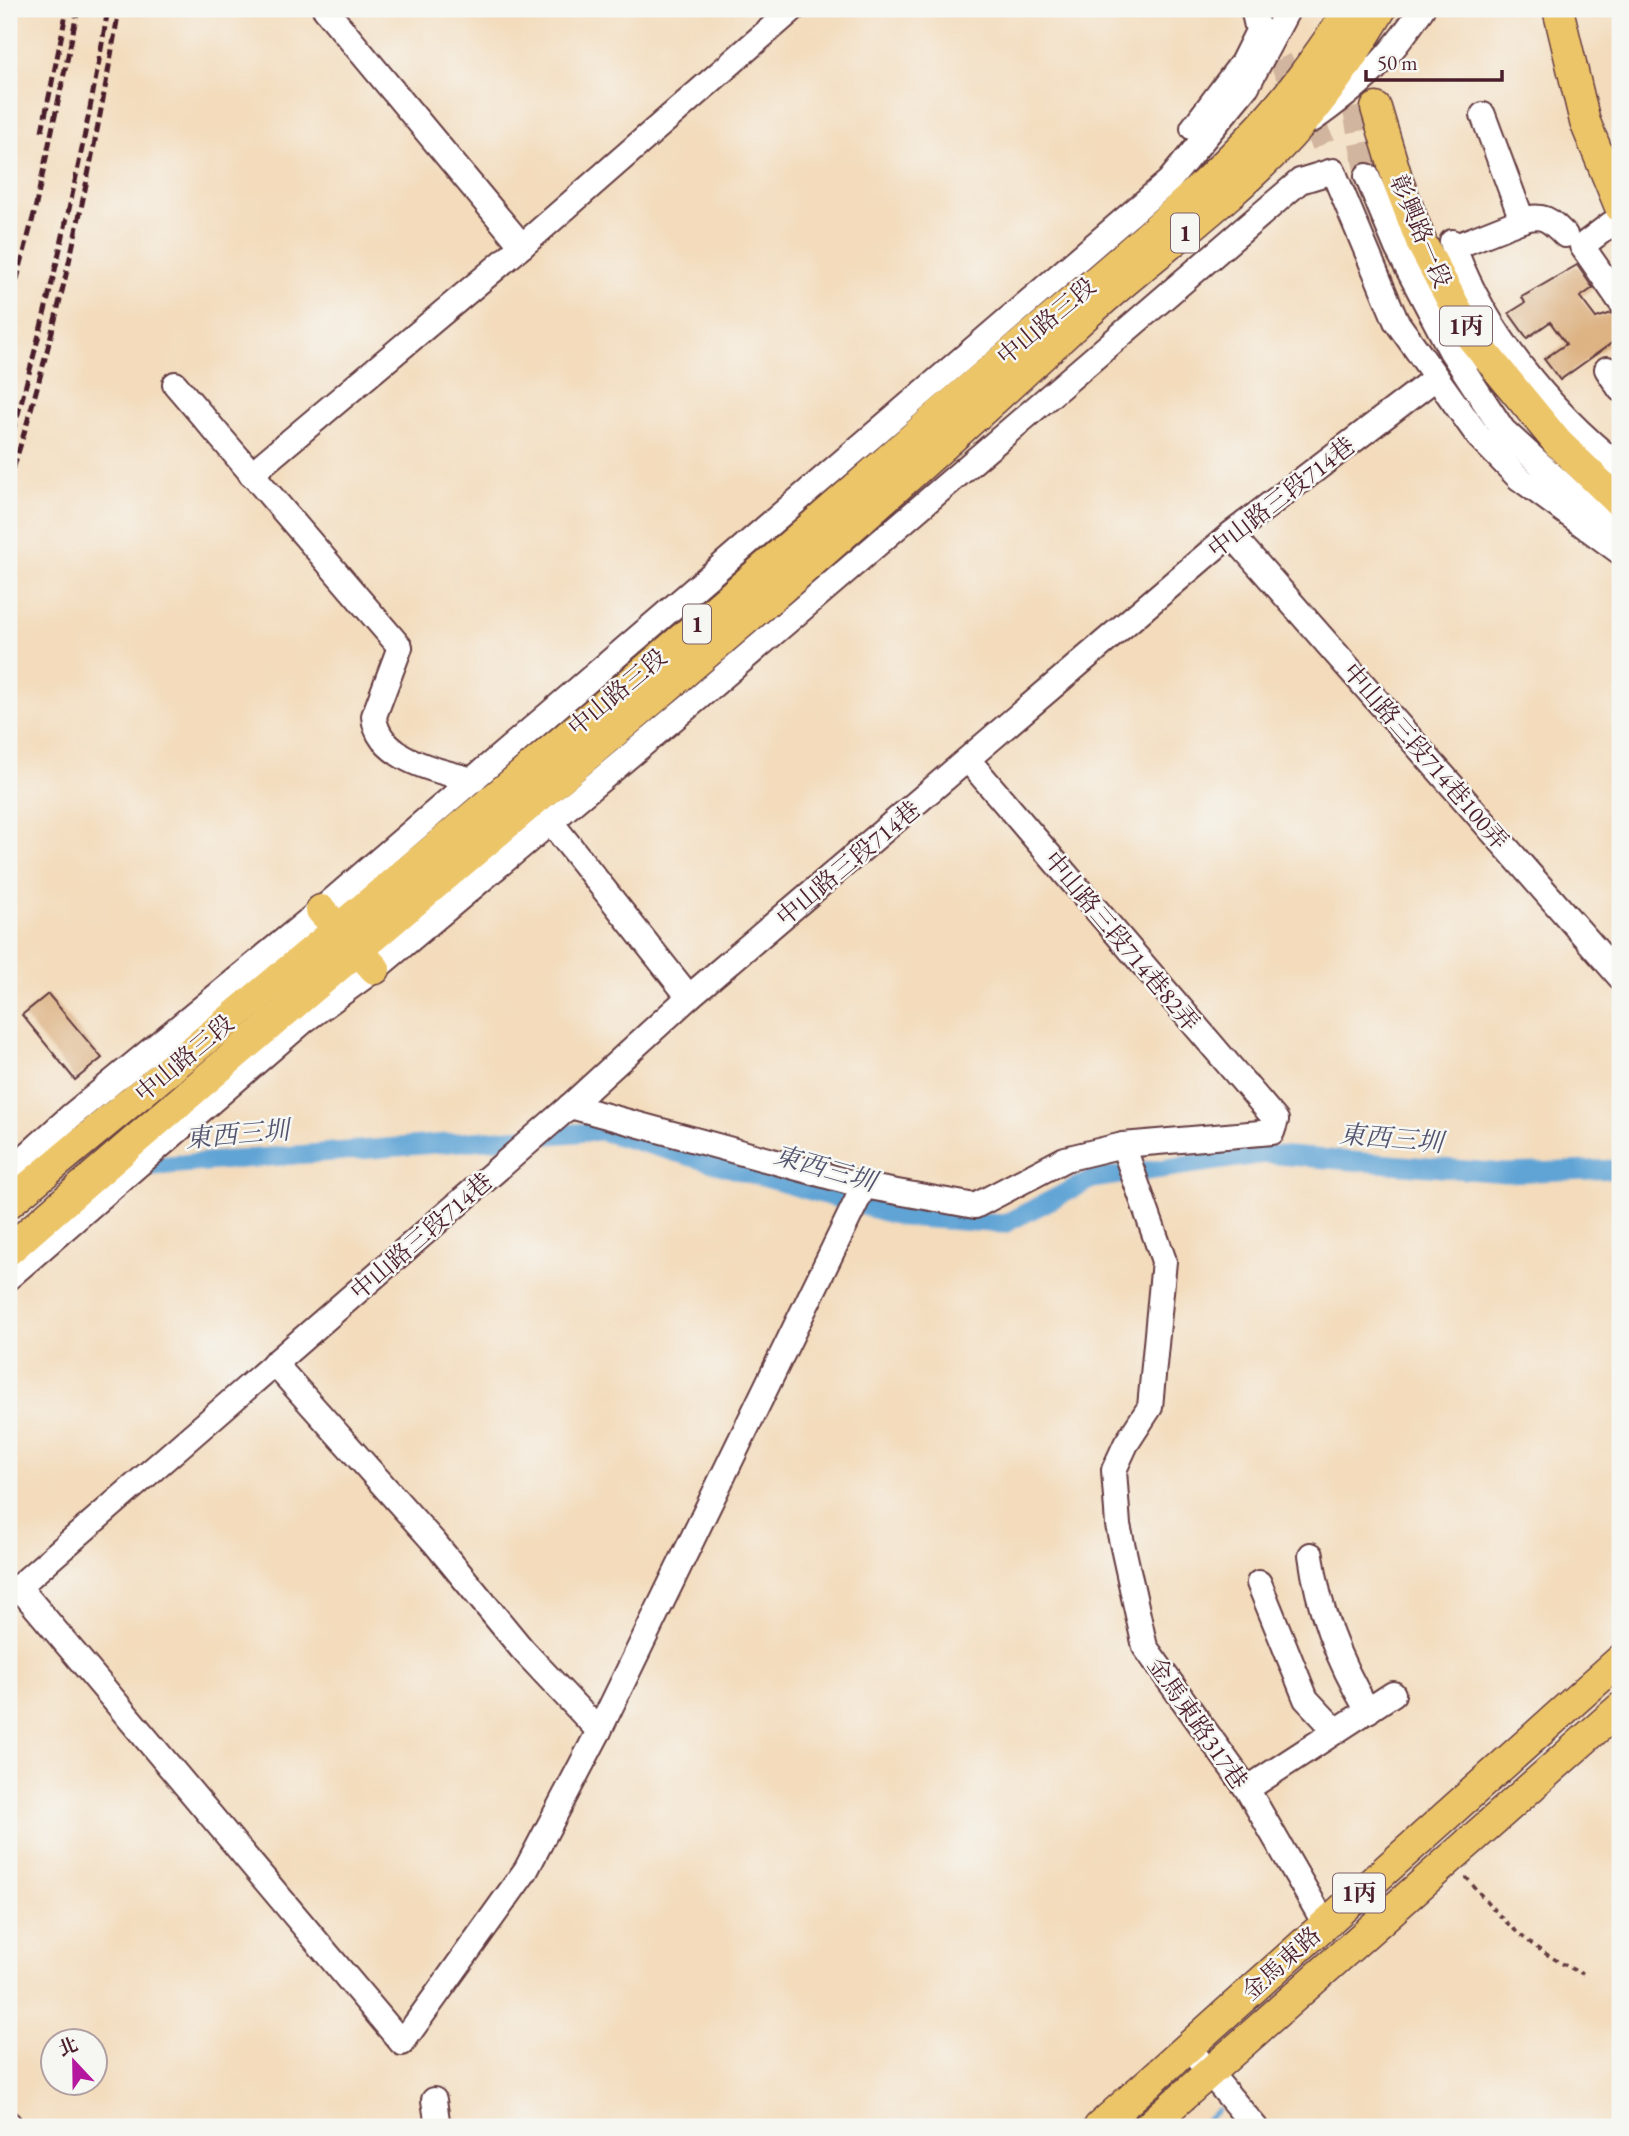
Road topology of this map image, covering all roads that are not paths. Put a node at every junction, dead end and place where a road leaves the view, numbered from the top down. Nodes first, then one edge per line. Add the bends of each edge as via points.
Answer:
1 (326, 9) edge
2 (791, 9) edge
3 (1288, 9) edge
4 (1350, 9) edge
5 (1381, 9) edge
6 (1422, 9) edge
7 (1558, 9) edge
8 (1256, 16) edge
9 (1376, 108) dead end
10 (1483, 115) dead end
11 (1289, 137) junction
12 (1367, 176) tunnel mouth
13 (1616, 215) edge
14 (1522, 220) junction
15 (1139, 225) junction
16 (1565, 235) dead end
17 (522, 246) junction
18 (1620, 301) edge
19 (1077, 324) junction
20 (1083, 366) junction
21 (1434, 379) junction
22 (1042, 383) junction
23 (175, 384) dead end
24 (1006, 391) junction
25 (1027, 415) junction
26 (1620, 467) edge
27 (251, 474) junction
28 (825, 497) junction
29 (1620, 503) edge
30 (1620, 531) edge
31 (1231, 534) junction
32 (1620, 552) edge
33 (969, 761) junction
34 (474, 779) junction
35 (550, 821) junction
36 (348, 940) junction
37 (1620, 977) edge
38 (689, 997) junction
39 (570, 1107) junction
40 (1123, 1145) junction
41 (9, 1172) edge
42 (864, 1186) junction
43 (9, 1203) edge
44 (9, 1250) edge
45 (9, 1277) edge
46 (274, 1363) junction
47 (1311, 1555) dead end
48 (1259, 1583) dead end
49 (13, 1591) edge
50 (1620, 1660) edge
51 (1393, 1694) dead end
52 (1620, 1708) edge
53 (1368, 1710) junction
54 (599, 1731) junction
55 (1336, 1731) junction
56 (1247, 1789) junction
57 (1325, 1924) junction
58 (1188, 2048) junction
59 (1210, 2072) junction
60 (434, 2100) dead end
61 (438, 2127) edge
62 (1099, 2127) edge
63 (1148, 2127) edge
64 (1255, 2127) edge

1 - 17 street
2 - 17 street
3 - 15 street, 中山路三段 via 1247,86
4 - 15 main road, 中山路三段 / 1 via 1297,85 1251,138
5 - 11 main road, 1 via 1340,75
6 - 11 street via 1390,55 1359,86
7 - 13 main road via 1586,122
8 - 15 street via 1258,31 1242,63
9 - 29 main road, 彰興路一段 / 1丙 via 1422,244 1471,337 1558,443
10 - 14 street
11 - 19 main road, 1 via 1199,222
12 - 30 street, 彰興路一段 / 1丙 via 1397,248 1451,351 1503,430
13 - 18 street via 1582,246
14 - 16 street via 1536,215 1550,220
14 - 26 street via 1453,245 1464,276 1481,309 1550,403
15 - 28 main road, 中山路三段 / 1
15 - 28 street, 中山路三段 / 1 via 1068,267
17 - 27 street
19 - 22 street
19 - 24 main road, 中山路三段 / 1
20 - 21 street, 1 via 1300,181 1330,161 1396,321
20 - 22 street
20 - 25 street, 1
21 - 31 street, 中山路三段714巷
21 - 32 street, 1 via 1518,478
22 - 24 street
22 - 25 street
23 - 27 street
24 - 36 main road, 中山路三段 / 1 via 839,538
25 - 35 street, 中山路三段 / 1
27 - 34 street via 400,647 374,716 383,738 412,760
28 - 34 street, 中山路三段 / 1
28 - 36 main road, 中山路三段 / 1
31 - 33 street, 中山路三段714巷
31 - 37 street, 中山路三段714巷100弄
33 - 38 street, 中山路三段714巷
33 - 40 street, 中山路三段714巷82弄 via 1276,1121 1272,1132
34 - 36 street, 中山路三段 / 1
35 - 36 street, 中山路三段 / 1
35 - 38 street
36 - 41 street, 中山路三段 / 1 via 72,1115
36 - 43 main road, 中山路三段 / 1
36 - 44 main road, 中山路三段 / 1
36 - 45 street, 中山路三段 / 1 via 305,1020
38 - 39 street, 中山路三段714巷
39 - 42 street
39 - 46 street, 中山路三段714巷
40 - 42 street via 1065,1159 975,1206
40 - 56 street, 金馬東路317巷 via 1164,1261 1150,1407 1114,1470 1118,1525 1145,1647
42 - 54 street
46 - 49 street, 中山路三段714巷
46 - 54 street
47 - 53 street via 1316,1595
48 - 55 street via 1306,1699
49 - 54 street via 402,2043 526,1870
50 - 57 main road, 金馬東路 / 1丙
51 - 53 street
52 - 59 main road, 金馬東路 / 1丙
53 - 55 street
55 - 56 street
56 - 57 street, 金馬東路317巷
57 - 58 main road, 金馬東路 / 1丙
58 - 59 street
58 - 62 main road, 金馬東路 / 1丙
59 - 63 main road, 金馬東路 / 1丙
59 - 64 street
60 - 61 street

